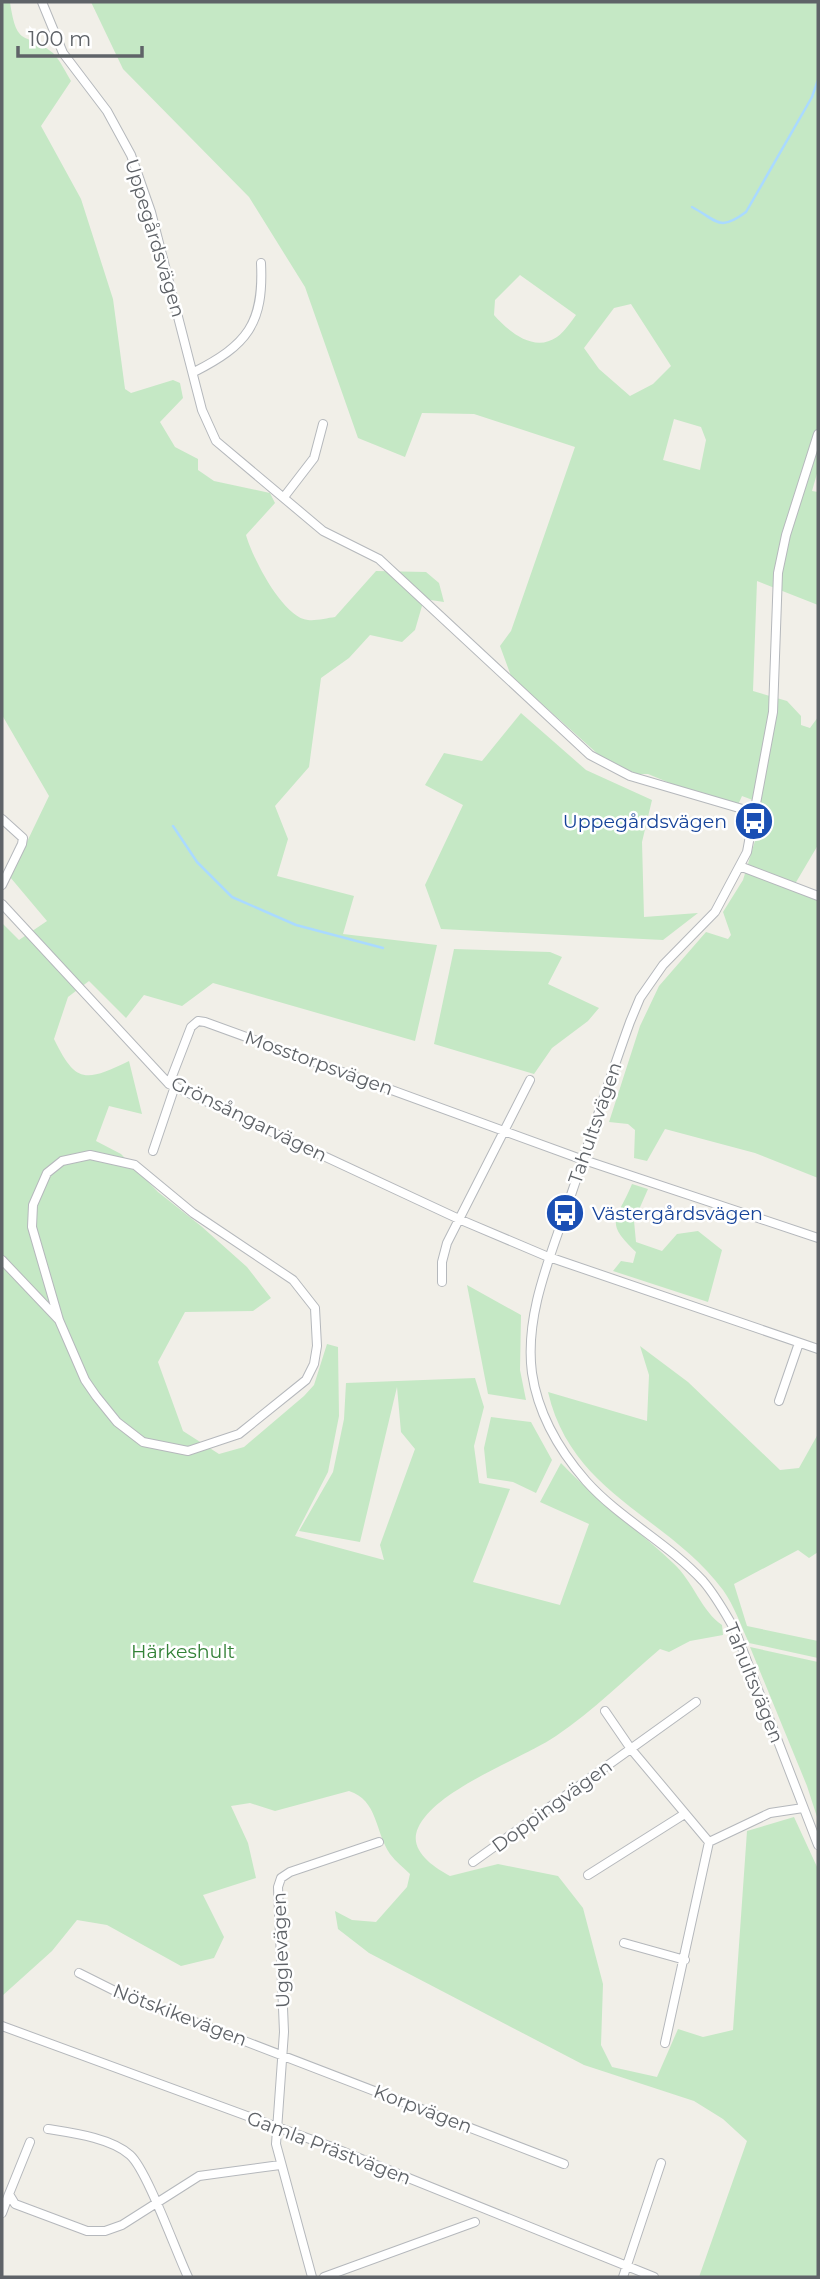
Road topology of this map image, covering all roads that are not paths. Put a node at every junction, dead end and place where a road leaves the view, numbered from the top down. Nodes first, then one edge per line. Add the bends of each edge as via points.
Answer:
1 (42, 2) edge
2 (261, 263) dead end
3 (194, 372) junction
4 (323, 424) dead end
5 (818, 434) edge
6 (284, 496) junction
7 (756, 813) junction
8 (2, 819) edge
9 (741, 867) junction
10 (2, 885) edge
11 (818, 896) edge
12 (2, 904) edge
13 (530, 1080) dead end
14 (172, 1085) junction
15 (506, 1132) junction
16 (153, 1151) dead end
17 (587, 1161) junction
18 (461, 1220) junction
19 (818, 1238) edge
20 (551, 1258) junction
21 (2, 1260) edge
22 (442, 1282) dead end
23 (59, 1320) junction
24 (799, 1343) junction
25 (818, 1349) edge
26 (779, 1401) dead end
27 (695, 1702) dead end
28 (605, 1711) dead end
29 (631, 1749) junction
30 (803, 1808) junction
31 (683, 1815) junction
32 (814, 1824) edge
33 (379, 1842) dead end
34 (709, 1843) junction
35 (818, 1845) edge
36 (473, 1863) dead end
37 (588, 1875) dead end
38 (624, 1943) dead end
39 (685, 1960) junction
40 (79, 1973) dead end
41 (2, 2026) edge
42 (665, 2043) dead end
43 (282, 2053) junction
44 (275, 2127) junction
45 (48, 2129) dead end
46 (30, 2142) dead end
47 (661, 2163) dead end
48 (564, 2164) dead end
49 (280, 2165) junction
50 (9, 2194) junction
51 (154, 2203) junction
52 (2, 2213) edge
53 (475, 2222) dead end
54 (628, 2267) junction
55 (188, 2277) edge
56 (312, 2277) edge
57 (324, 2277) edge
58 (623, 2277) edge
59 (654, 2277) edge

1 - 3 street, Uppegårdsvägen via 63,53 107,111 131,155
2 - 3 street via 259,314 248,334 234,349
3 - 6 street, Uppegårdsvägen via 202,410 216,441
4 - 6 street via 314,458
5 - 7 street, Tahultsvägen via 778,573 773,712
6 - 7 street, Uppegårdsvägen via 323,531 379,559 598,761 630,776
7 - 9 street, Tahultsvägen
8 - 10 street via 23,838 23,844
9 - 11 street
9 - 17 street, Tahultsvägen via 715,912 663,965 640,998
12 - 14 street, Grönsångarvägen
13 - 15 street
14 - 15 street, Mosstorpsvägen via 191,1027 198,1021
14 - 16 street
14 - 18 street, Grönsångarvägen
15 - 17 street, Mosstorpsvägen
15 - 18 street
17 - 19 street, Mosstorpsvägen
17 - 20 street, Tahultsvägen
18 - 20 street, Grönsångarvägen
18 - 22 street via 447,1243
20 - 24 street
20 - 30 street, Tahultsvägen via 531,1340 532,1372 542,1413 560,1448 589,1484 678,1557 720,1604 735,1630
21 - 23 street
23 - 23 street via 32,1227 33,1205 47,1173 62,1161 90,1155 135,1165 193,1213 293,1280 315,1308 317,1346 306,1380 268,1413 239,1434 188,1451 143,1442 117,1422 85,1380
24 - 25 street
24 - 26 street
27 - 29 street, Doppingvägen
28 - 29 street, Doppingvägen
29 - 31 street, Doppingvägen
29 - 36 street, Doppingvägen
30 - 32 street, Tahultsvägen
30 - 34 street via 770,1813
31 - 34 street, Doppingvägen
31 - 37 street
32 - 35 street, Tahultsvägen
33 - 43 street, Ugglevägen via 281,1878
34 - 39 street
38 - 39 street
39 - 42 street
40 - 43 street, Nötskikevägen via 117,1992
41 - 44 street, Gamla Prästvägen
43 - 44 street, Ugglevägen
43 - 48 street, Korpvägen
44 - 49 street, Ugglevägen
44 - 54 street, Gamla Prästvägen
45 - 51 street via 130,2155 146,2178
46 - 50 street
47 - 54 street
49 - 51 street via 199,2176
49 - 56 street, Ugglevägen
50 - 51 street via 15,2204 87,2231 122,2225
50 - 52 street
51 - 55 street
53 - 57 street
54 - 58 street
54 - 59 street, Gamla Prästvägen

